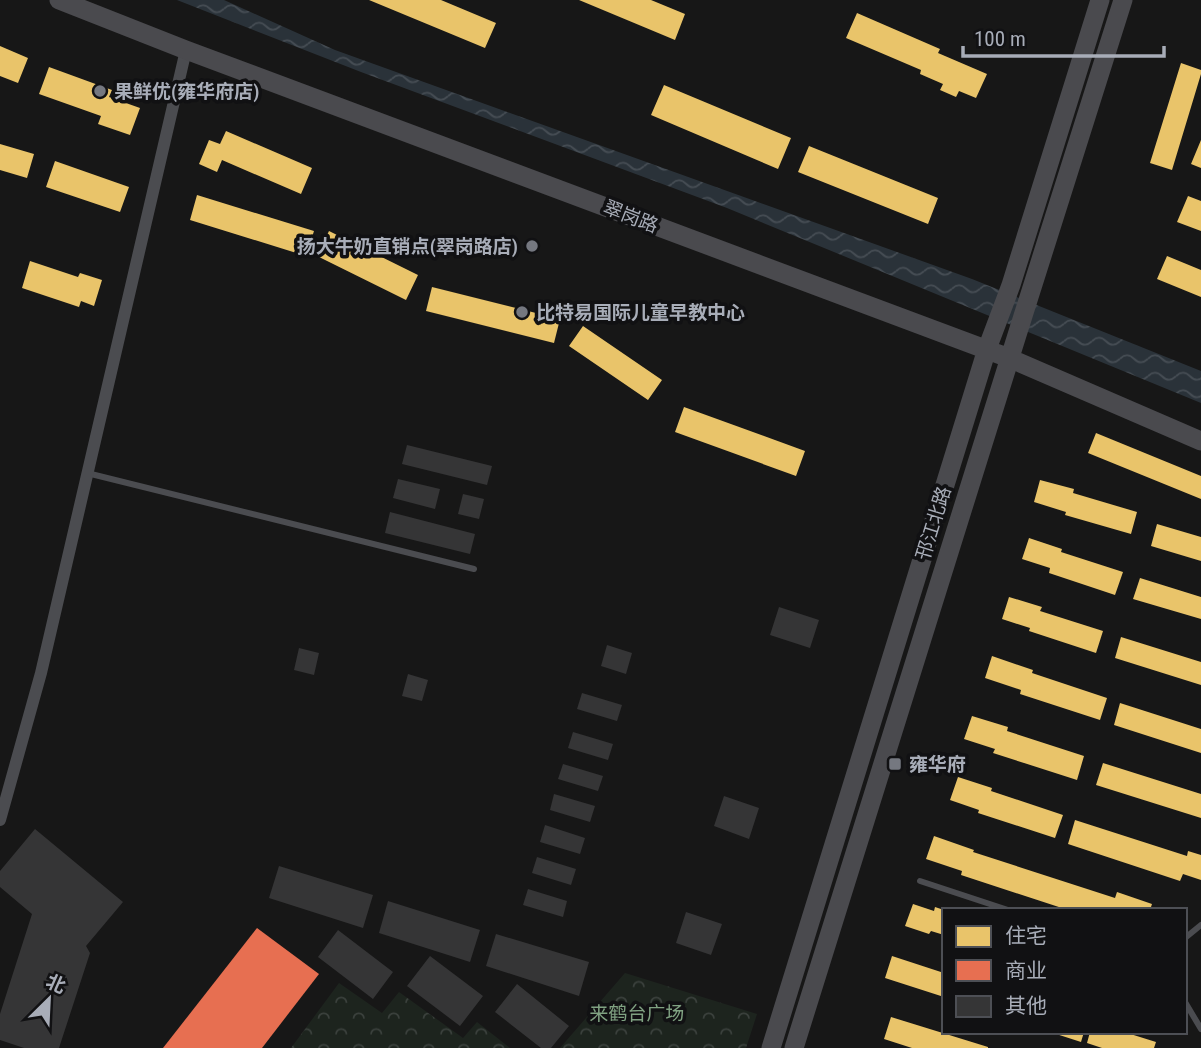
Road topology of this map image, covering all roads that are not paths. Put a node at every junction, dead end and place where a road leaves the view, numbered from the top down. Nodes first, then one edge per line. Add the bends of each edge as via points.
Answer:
1 (59, 0) edge
2 (1100, 0) edge
3 (1123, 0) edge
4 (186, 50) junction
5 (987, 349) junction
6 (1009, 358) junction
7 (1201, 441) edge
8 (87, 473) junction
9 (474, 569) dead end
10 (0, 820) edge
11 (920, 881) dead end
12 (1002, 908) edge
13 (1201, 925) edge
14 (1187, 936) edge
15 (1187, 1005) edge
16 (1201, 1029) edge
17 (771, 1048) edge
18 (794, 1048) edge

1 - 4 main road, 翠岗路
2 - 5 main road, 邗江北路
3 - 6 main road, 邗江北路
4 - 5 main road, 翠岗路
4 - 8 street
5 - 6 main road, 翠岗路
5 - 17 main road, 邗江北路
6 - 7 main road, 翠岗路
6 - 18 main road, 邗江北路
8 - 9 lane
8 - 10 street via 41,673
11 - 12 lane
13 - 14 lane
15 - 16 lane

